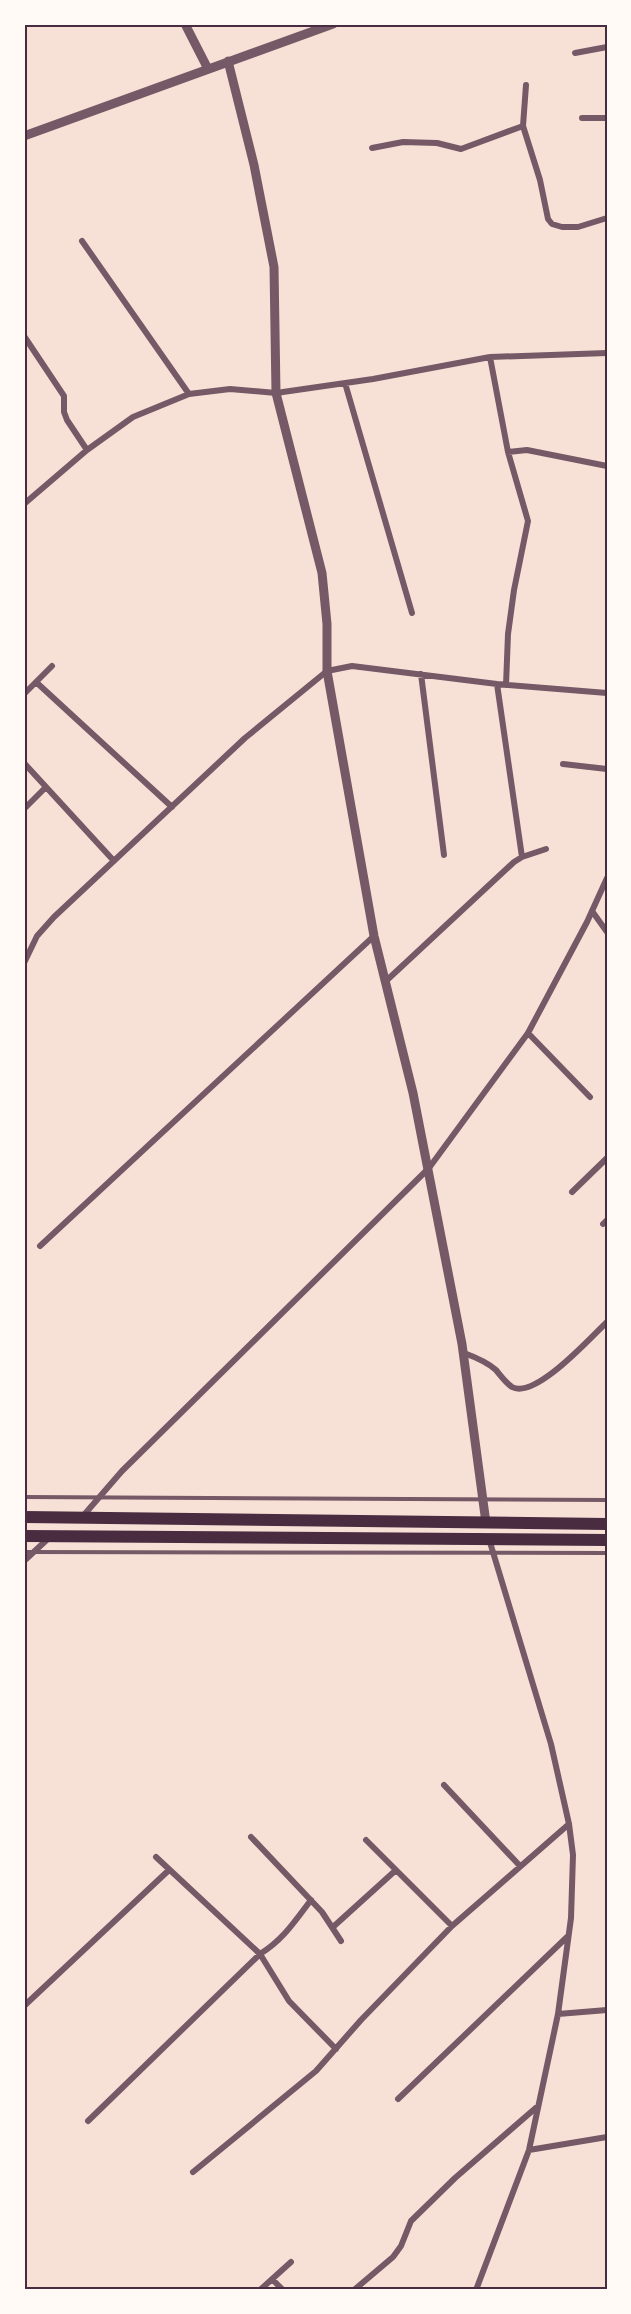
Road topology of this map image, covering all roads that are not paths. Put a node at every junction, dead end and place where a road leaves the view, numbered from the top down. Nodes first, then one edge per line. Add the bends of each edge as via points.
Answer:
1 (186, 24) edge
2 (333, 24) edge
3 (607, 47) edge
4 (575, 53) dead end
5 (228, 61) junction
6 (208, 69) junction
7 (526, 85) dead end
8 (582, 118) dead end
9 (607, 118) edge
10 (523, 126) junction
11 (24, 136) edge
12 (372, 148) dead end
13 (607, 218) edge
14 (82, 241) dead end
15 (24, 336) edge
16 (607, 353) edge
17 (489, 357) junction
18 (345, 383) junction
19 (276, 393) junction
20 (189, 394) junction
21 (87, 450) junction
22 (508, 452) junction
23 (607, 466) edge
24 (24, 504) edge
25 (412, 613) dead end
26 (52, 666) dead end
27 (327, 671) junction
28 (421, 674) junction
29 (36, 682) junction
30 (497, 684) junction
31 (506, 685) junction
32 (607, 693) edge
33 (24, 694) edge
34 (24, 763) edge
35 (563, 764) dead end
36 (607, 769) edge
37 (46, 787) junction
38 (171, 807) junction
39 (24, 809) edge
40 (546, 849) dead end
41 (444, 855) dead end
42 (522, 857) junction
43 (114, 861) junction
44 (607, 878) edge
45 (592, 911) junction
46 (607, 932) edge
47 (374, 936) junction
48 (24, 963) edge
49 (386, 981) junction
50 (528, 1033) junction
51 (590, 1097) dead end
52 (607, 1158) edge
53 (429, 1168) junction
54 (572, 1192) dead end
55 (40, 1246) dead end
56 (607, 1322) edge
57 (464, 1353) junction
58 (24, 1497) edge
59 (97, 1498) junction
60 (483, 1499) junction
61 (607, 1500) edge
62 (83, 1516) junction
63 (24, 1517) edge
64 (486, 1523) junction
65 (607, 1524) edge
66 (24, 1536) edge
67 (51, 1536) junction
68 (489, 1539) junction
69 (607, 1540) edge
70 (24, 1552) edge
71 (35, 1552) junction
72 (607, 1553) edge
73 (492, 1554) junction
74 (24, 1561) edge
75 (444, 1785) dead end
76 (569, 1824) junction
77 (251, 1837) dead end
78 (366, 1840) dead end
79 (156, 1857) dead end
80 (520, 1866) junction
81 (169, 1870) junction
82 (396, 1870) junction
83 (310, 1900) junction
84 (452, 1926) junction
85 (333, 1927) junction
86 (568, 1936) junction
87 (341, 1941) dead end
88 (260, 1954) junction
89 (24, 2006) edge
90 (607, 2010) edge
91 (558, 2014) junction
92 (336, 2049) junction
93 (398, 2099) dead end
94 (538, 2106) junction
95 (88, 2121) dead end
96 (607, 2137) edge
97 (529, 2150) junction
98 (193, 2172) dead end
99 (291, 2262) dead end
100 (272, 2279) junction
101 (260, 2290) edge
102 (283, 2290) edge
103 (354, 2290) edge
104 (476, 2290) edge

1 - 6 street
2 - 5 street
3 - 4 street
5 - 6 street
5 - 19 street via 274,267
6 - 11 street
7 - 10 street
8 - 9 street
10 - 12 street via 461,149 437,143 403,142
10 - 13 street via 552,224 578,226
14 - 20 street
15 - 21 street via 64,396 67,420
16 - 17 street
17 - 18 street
17 - 22 street
18 - 19 street
18 - 25 street
19 - 20 street via 230,388
19 - 27 street via 322,573
20 - 21 street via 133,417
21 - 24 street
22 - 23 street via 527,450
22 - 31 street via 528,521 508,634
26 - 29 street
27 - 28 street via 352,666
27 - 38 street via 245,738
27 - 47 street
28 - 30 street
28 - 41 street
29 - 33 street
29 - 38 street
30 - 31 street
30 - 42 street
31 - 32 street
34 - 37 street
35 - 36 street
37 - 39 street
37 - 43 street
38 - 43 street
40 - 42 street
42 - 49 street
43 - 48 street via 43,927
44 - 45 street
45 - 46 street
45 - 50 street
47 - 49 street
47 - 55 street
49 - 53 street
50 - 51 street
50 - 53 street
52 - 54 street
53 - 57 street
53 - 59 street
56 - 57 street via 550,1375 520,1390 481,1359
57 - 60 street
58 - 59 lane
59 - 60 lane
59 - 62 street
60 - 61 lane
60 - 64 street
62 - 63 main road
62 - 64 main road
64 - 65 main road
66 - 67 main road
67 - 68 main road
67 - 71 street
68 - 69 main road
68 - 73 street
70 - 71 lane
71 - 73 lane
71 - 74 street
72 - 73 lane
73 - 76 street via 551,1744
75 - 80 street
76 - 80 street
76 - 86 street via 573,1855
77 - 83 street
78 - 82 street
79 - 81 street
80 - 84 street
81 - 88 street
81 - 89 street
82 - 84 street
82 - 85 street
83 - 85 street
83 - 88 street via 288,1932
84 - 92 street
85 - 87 street
86 - 91 street
86 - 93 street
88 - 92 street via 289,2001
88 - 95 street
90 - 91 street
91 - 94 street
92 - 98 street via 301,2085
94 - 97 street
94 - 103 street via 454,2178 411,2221 393,2257
96 - 97 street
97 - 104 street
99 - 100 street
100 - 101 street
100 - 102 street

